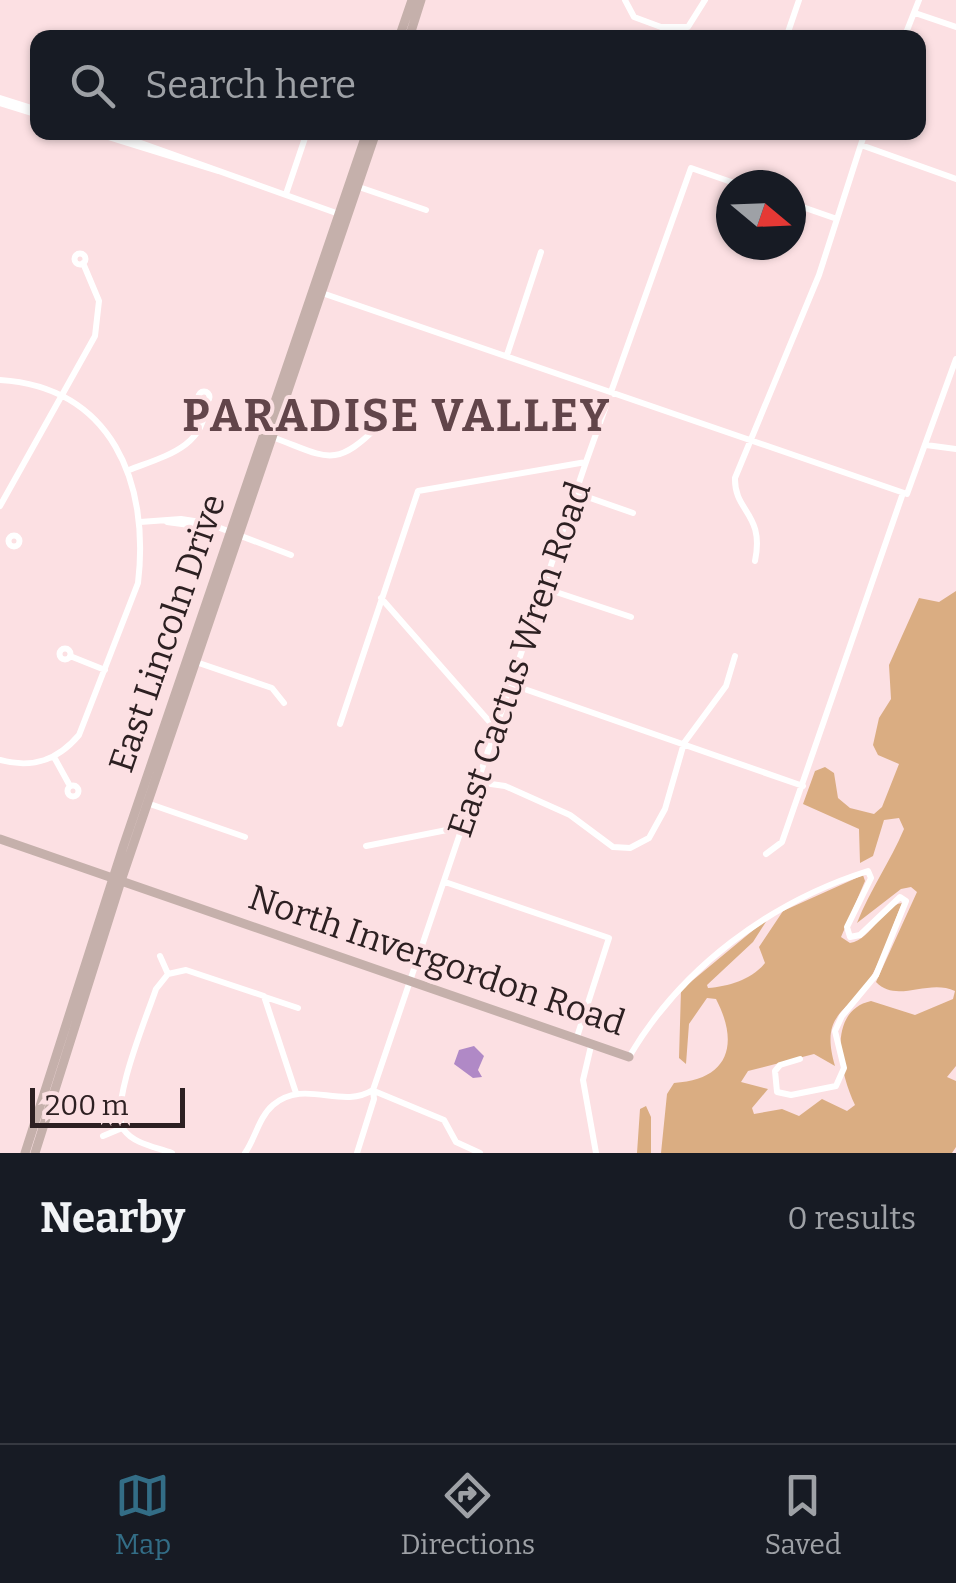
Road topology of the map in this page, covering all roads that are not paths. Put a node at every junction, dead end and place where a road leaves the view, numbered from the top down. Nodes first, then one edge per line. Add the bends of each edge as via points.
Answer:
1 (412, 0) edge
2 (422, 0) edge
3 (625, 0) edge
4 (705, 0) edge
5 (798, 0) edge
6 (919, 0) edge
7 (915, 13) junction
8 (956, 28) edge
9 (402, 30) edge
10 (412, 30) edge
11 (789, 30) edge
12 (908, 30) edge
13 (0, 100) edge
14 (30, 109) edge
15 (131, 140) edge
16 (304, 140) edge
17 (365, 140) edge
18 (373, 140) edge
19 (862, 140) edge
20 (860, 146) junction
21 (716, 177) edge
22 (956, 180) edge
23 (354, 185) junction
24 (286, 194) junction
25 (806, 208) edge
26 (426, 210) dead end
27 (344, 215) junction
28 (837, 218) junction
29 (541, 252) dead end
30 (83, 263) dead end
31 (318, 291) junction
32 (507, 355) junction
33 (956, 359) edge
34 (0, 380) edge
35 (614, 390) junction
36 (63, 397) junction
37 (205, 403) dead end
38 (378, 426) dead end
39 (268, 435) junction
40 (754, 440) junction
41 (926, 445) junction
42 (956, 449) edge
43 (586, 462) junction
44 (129, 470) junction
45 (906, 493) junction
46 (576, 494) junction
47 (0, 506) edge
48 (633, 513) dead end
49 (140, 522) junction
50 (0, 529) edge
51 (234, 535) junction
52 (10, 538) dead end
53 (291, 555) dead end
54 (755, 561) dead end
55 (544, 588) junction
56 (380, 597) junction
57 (631, 617) dead end
58 (70, 656) dead end
59 (735, 656) dead end
60 (192, 660) junction
61 (104, 670) junction
62 (510, 684) junction
63 (284, 703) dead end
64 (340, 724) dead end
65 (494, 728) junction
66 (684, 743) junction
67 (54, 757) junction
68 (0, 760) edge
69 (477, 782) junction
70 (70, 786) dead end
71 (803, 786) junction
72 (144, 802) junction
73 (462, 828) junction
74 (245, 837) dead end
75 (0, 839) edge
76 (366, 846) dead end
77 (766, 854) dead end
78 (117, 880) junction
79 (445, 882) junction
80 (160, 956) dead end
81 (168, 974) junction
82 (411, 982) junction
83 (264, 996) junction
84 (298, 1008) dead end
85 (576, 1041) junction
86 (591, 1046) junction
87 (630, 1058) joint
88 (800, 1059) dead end
89 (373, 1090) junction
90 (296, 1093) junction
91 (41, 1118) junction
92 (122, 1128) junction
93 (103, 1136) dead end
94 (25, 1153) edge
95 (35, 1153) edge
96 (172, 1153) edge
97 (244, 1153) edge
98 (357, 1153) edge
99 (480, 1153) edge
100 (596, 1153) edge

1 - 9 main road
2 - 10 main road
3 - 4 street via 634,17 688,27
5 - 11 street
6 - 7 street
7 - 8 street
7 - 12 street
13 - 14 street
15 - 24 street
16 - 24 street
17 - 23 main road, East Lincoln Drive
18 - 23 main road, East Lincoln Drive
19 - 20 street
20 - 22 street
20 - 28 street
21 - 35 street, East Cactus Wren Road via 691,168
23 - 26 street
23 - 27 main road, East Lincoln Drive
24 - 27 street
25 - 28 street
27 - 31 main road, East Lincoln Drive
28 - 40 street
29 - 32 street
30 - 36 street via 96,291 98,322
31 - 32 street
31 - 39 main road, East Lincoln Drive
32 - 35 street
33 - 41 street
34 - 36 street via 28,382
35 - 40 street
35 - 43 street, East Cactus Wren Road
36 - 44 street via 104,430
36 - 47 street
37 - 44 street via 203,424 190,442
38 - 39 street via 340,456
39 - 51 main road, East Lincoln Drive
40 - 45 street
40 - 54 street via 735,484 756,523
41 - 42 street
41 - 45 street
43 - 46 street, East Cactus Wren Road
43 - 56 street via 418,491
44 - 49 street
45 - 71 street
46 - 48 street
46 - 55 street, East Cactus Wren Road
49 - 51 street via 194,520
49 - 61 street via 138,583
50 - 52 street
51 - 53 street
51 - 60 main road, East Lincoln Drive
55 - 57 street
55 - 62 street, East Cactus Wren Road
56 - 64 street
56 - 65 street
58 - 61 street
59 - 66 street via 726,686
60 - 63 street via 272,688
60 - 72 main road, East Lincoln Drive
61 - 67 street via 78,734
62 - 65 street, East Cactus Wren Road
62 - 66 street
65 - 69 street, East Cactus Wren Road
66 - 69 street via 664,809 648,838 630,848 613,847 570,815 505,786
66 - 71 street
67 - 68 street via 24,764
67 - 70 street
69 - 73 street, East Cactus Wren Road
71 - 77 street via 782,842
72 - 74 street
72 - 78 main road, East Lincoln Drive
73 - 76 street
73 - 79 street, East Cactus Wren Road
75 - 78 main road, North Invergordon Road
78 - 82 main road, North Invergordon Road
78 - 91 main road, East Lincoln Drive
79 - 82 street, East Cactus Wren Road
79 - 85 street via 609,938
80 - 81 street
81 - 83 street via 186,970
81 - 92 street via 156,989 118,1106
82 - 85 main road, North Invergordon Road
82 - 89 street, East Cactus Wren Road
83 - 84 street
83 - 90 street
85 - 86 main road, North Invergordon Road
86 - 87 main road, North Invergordon Road
86 - 100 street via 583,1080
87 - 88 street, North Invergordon Road via 684,982 771,912 868,871 871,878 847,928 850,937 900,896 906,901 876,974 835,1032 844,1068 836,1086 776,1092 780,1065
89 - 90 street via 350,1099
89 - 98 street, East Cactus Wren Road
89 - 99 street via 444,1120 456,1142
90 - 97 street via 272,1105
91 - 94 main road, East Lincoln Drive
91 - 95 main road, East Lincoln Drive
92 - 93 street
92 - 96 street via 132,1139

